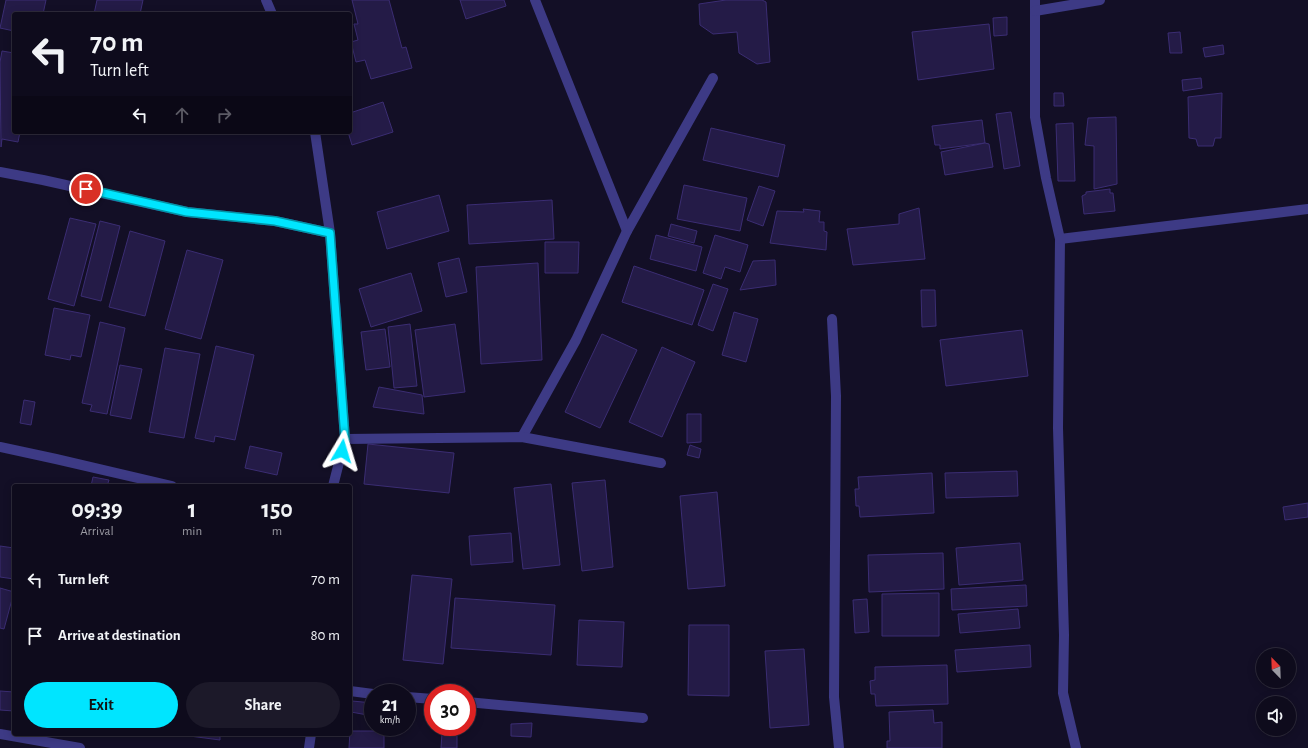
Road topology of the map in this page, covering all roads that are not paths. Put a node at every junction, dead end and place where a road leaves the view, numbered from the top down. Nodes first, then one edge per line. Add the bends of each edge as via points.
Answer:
1 (266, 0) edge
2 (535, 0) edge
3 (1035, 0) edge
4 (1100, 0) edge
5 (1035, 11) junction
6 (271, 12) edge
7 (713, 78) dead end
8 (316, 134) edge
9 (0, 172) edge
10 (1308, 209) edge
11 (627, 231) junction
12 (330, 233) junction
13 (1060, 239) junction
14 (832, 319) dead end
15 (522, 438) junction
16 (345, 439) junction
17 (0, 447) edge
18 (662, 463) dead end
19 (163, 484) edge
20 (334, 484) edge
21 (352, 691) edge
22 (364, 693) edge
23 (476, 703) edge
24 (644, 718) dead end
25 (0, 734) edge
26 (311, 736) edge
27 (80, 748) edge
28 (309, 748) edge
29 (839, 748) edge
30 (1076, 748) edge

1 - 6 street
2 - 11 street
3 - 5 street
4 - 5 street
5 - 13 street via 1035,117
7 - 11 street
8 - 12 street
9 - 12 street via 187,212 275,221
10 - 13 street
11 - 15 street via 576,340
12 - 16 street
13 - 30 street via 1058,428 1064,635 1063,693
14 - 29 street via 836,396 834,697
15 - 16 street
15 - 18 street
16 - 20 street
17 - 19 street
21 - 22 street
23 - 24 street
25 - 27 street
26 - 28 street

